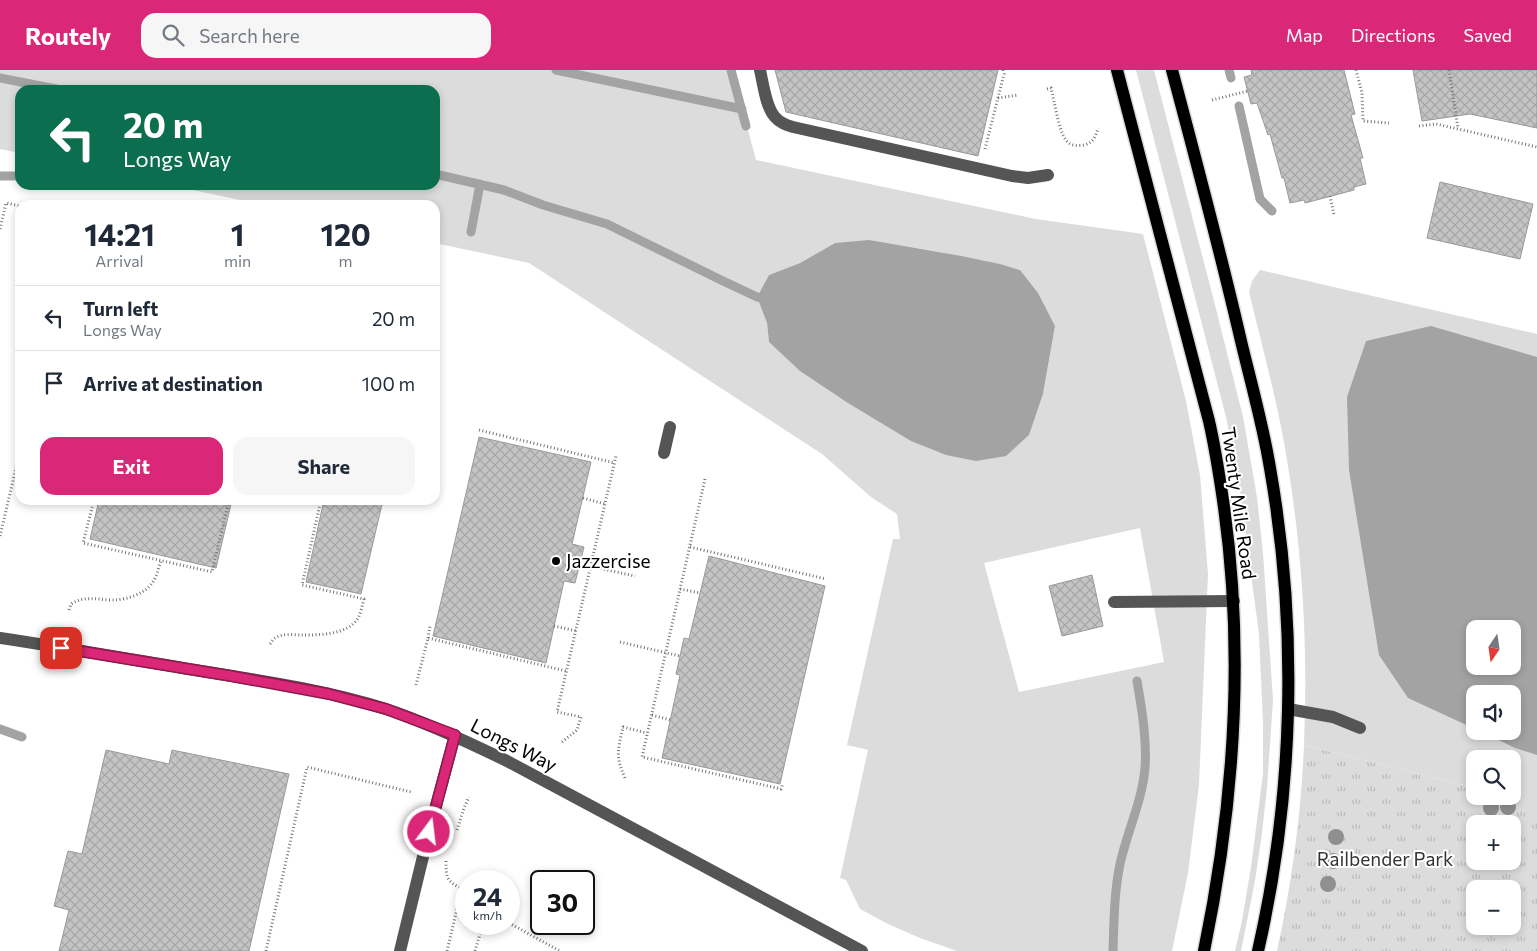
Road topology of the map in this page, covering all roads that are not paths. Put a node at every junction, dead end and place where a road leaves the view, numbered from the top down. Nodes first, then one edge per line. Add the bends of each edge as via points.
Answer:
1 (760, 70) edge
2 (1117, 70) edge
3 (1172, 70) edge
4 (1048, 175) dead end
5 (670, 427) dead end
6 (664, 454) dead end
7 (1234, 601) junction
8 (1114, 602) dead end
9 (0, 638) edge
10 (1288, 709) junction
11 (1360, 728) dead end
12 (455, 735) junction
13 (400, 951) edge
14 (862, 951) edge
15 (1204, 951) edge
16 (1258, 951) edge

1 - 4 street via 770,111 782,123 1012,176
2 - 7 main road, Twenty Mile Road via 1215,447
3 - 10 main road, Twenty Mile Road via 1221,256 1270,467 1285,588
5 - 6 street
7 - 8 street
7 - 15 main road, Twenty Mile Road via 1232,764 1215,900
9 - 12 street, Longs Way via 329,694 386,709
10 - 11 street via 1333,717
10 - 16 main road, Twenty Mile Road via 1278,840
12 - 13 street
12 - 14 street, Longs Way

